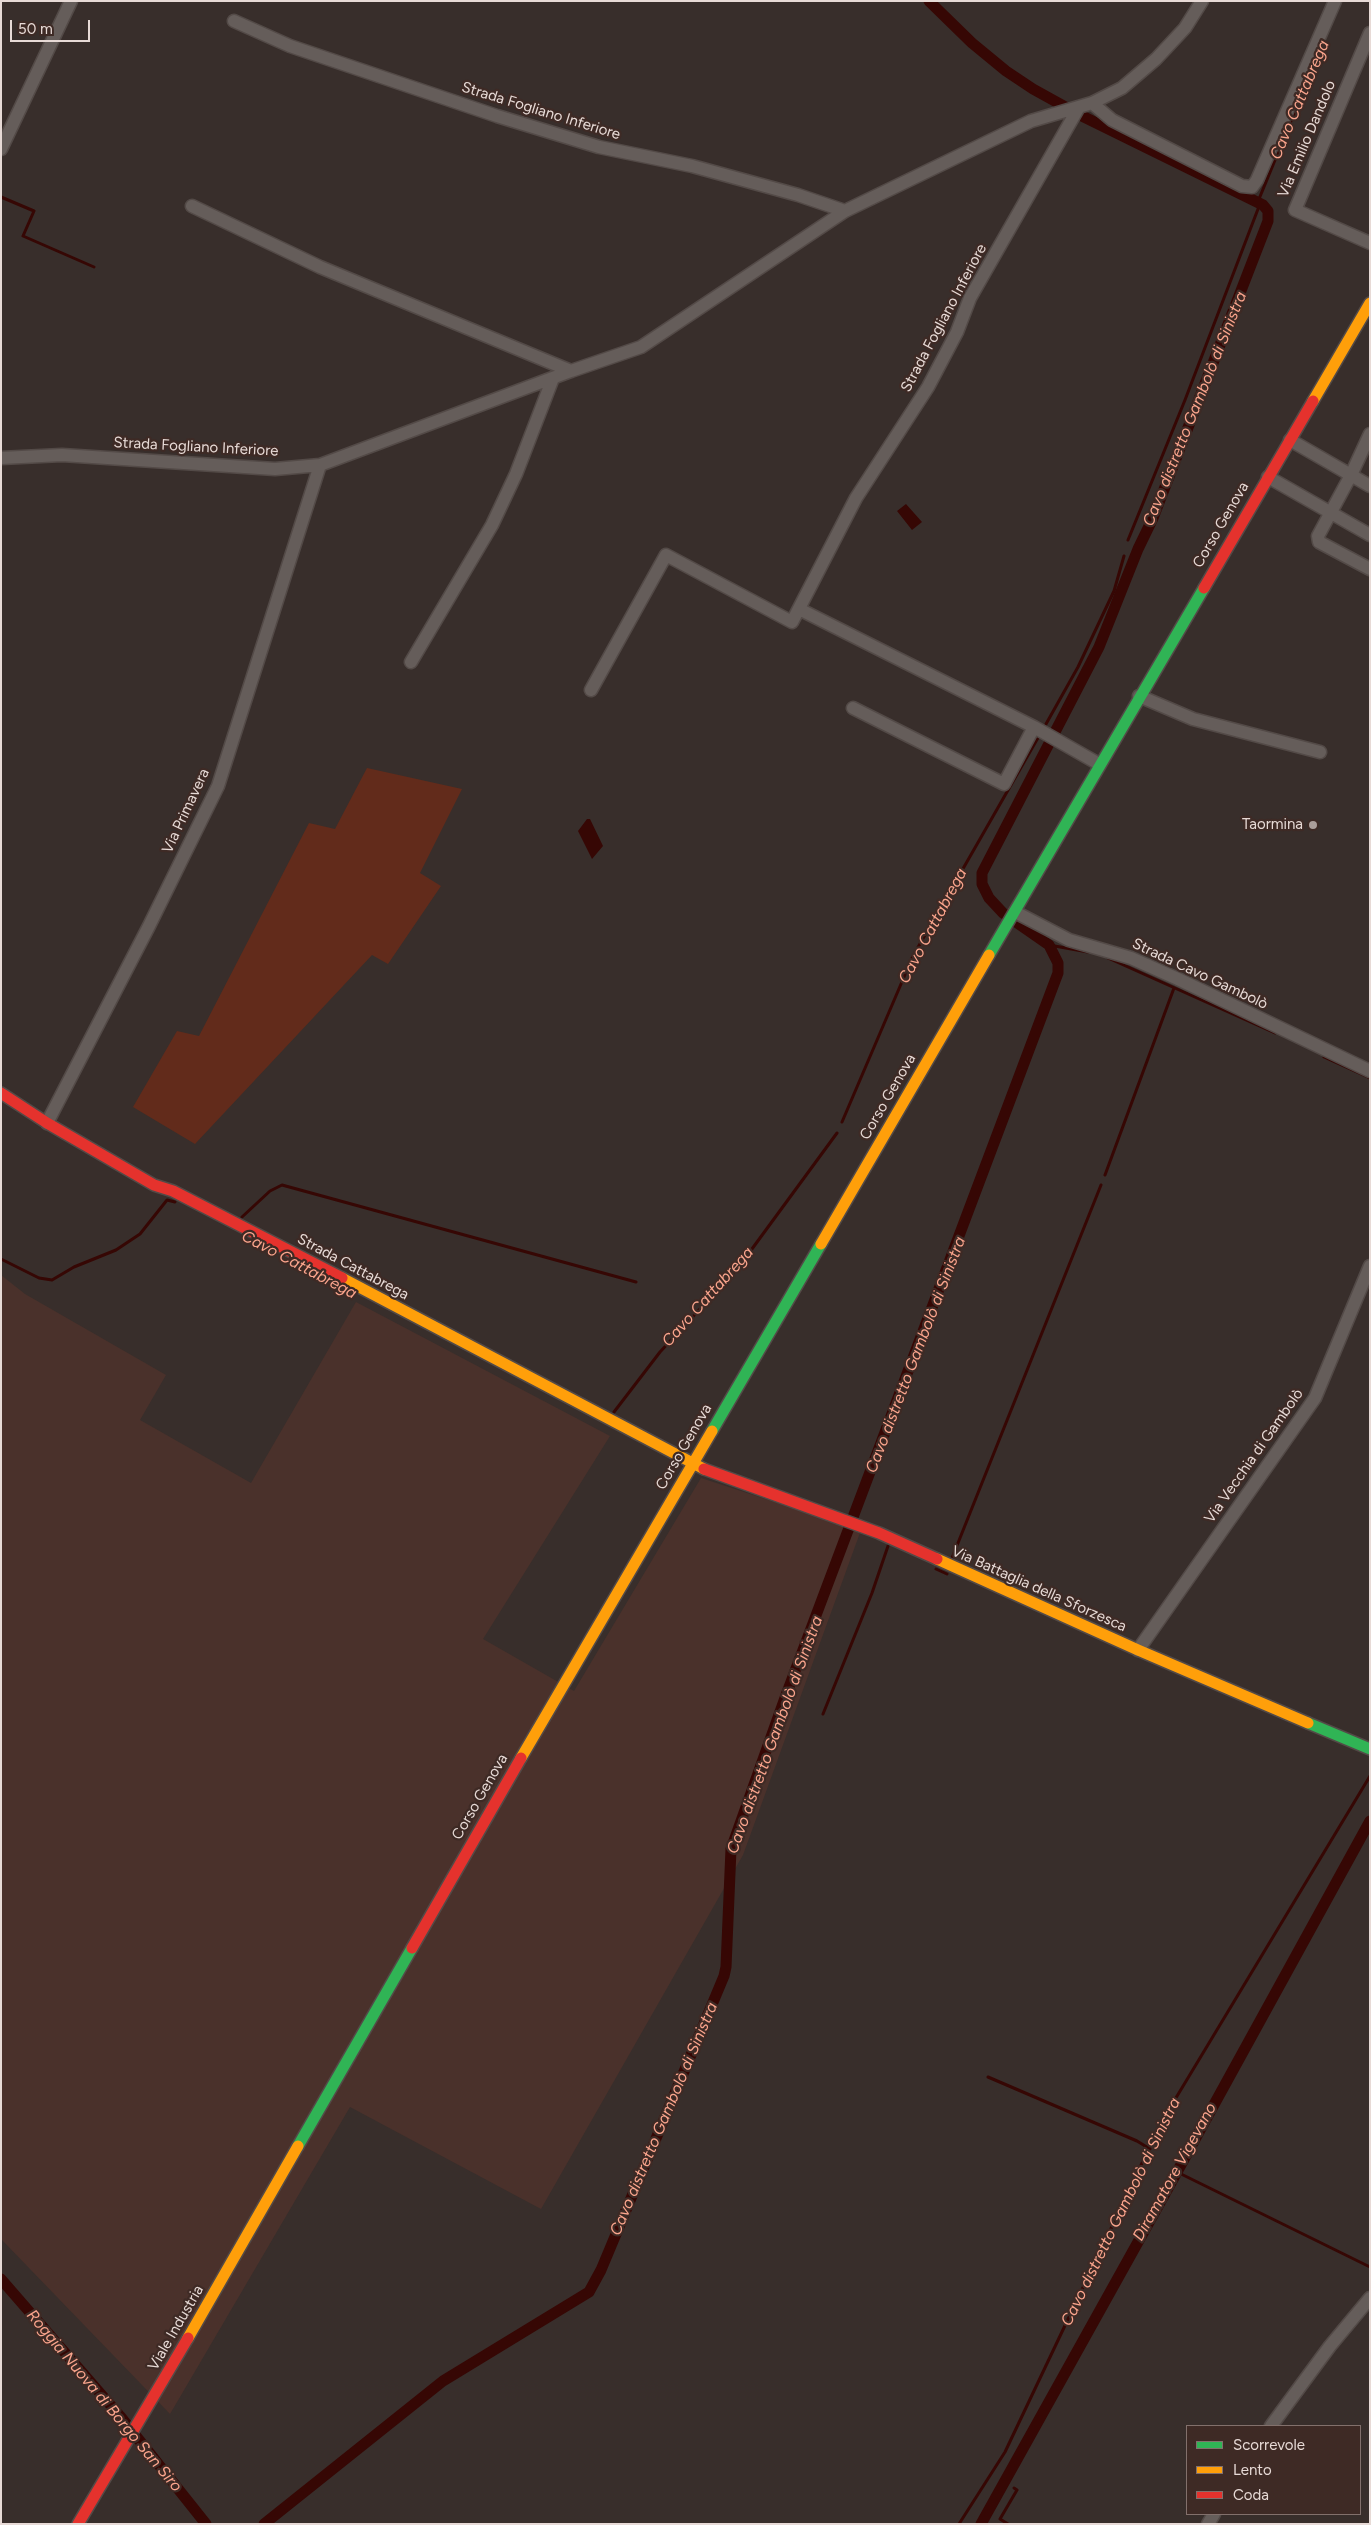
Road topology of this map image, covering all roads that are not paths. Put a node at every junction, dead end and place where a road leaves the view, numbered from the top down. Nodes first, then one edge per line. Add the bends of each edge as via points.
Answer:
1 (71, 1) edge
2 (1202, 1) edge
3 (1335, 1) edge
4 (234, 21) dead end
5 (1370, 33) edge
6 (1092, 103) junction
7 (1074, 110) junction
8 (1, 149) edge
9 (192, 206) dead end
10 (845, 210) junction
11 (1370, 243) edge
12 (1370, 303) edge
13 (570, 371) junction
14 (552, 378) junction
15 (1370, 434) edge
16 (1290, 440) junction
17 (1, 458) edge
18 (320, 465) junction
19 (1351, 476) junction
20 (1268, 477) junction
21 (1370, 486) edge
22 (1330, 512) junction
23 (1370, 535) edge
24 (1370, 569) edge
25 (798, 609) junction
26 (411, 662) dead end
27 (591, 690) dead end
28 (1139, 696) junction
29 (853, 708) dead end
30 (1034, 727) junction
31 (1320, 752) dead end
32 (1099, 764) junction
33 (1015, 912) junction
34 (1370, 1071) edge
35 (1, 1094) edge
36 (47, 1123) junction
37 (1370, 1266) edge
38 (692, 1464) junction
39 (1138, 1650) junction
40 (1370, 1749) edge
41 (298, 2147) joint
42 (1370, 2298) edge
43 (1272, 2425) edge
44 (78, 2524) edge

1 - 8 street
2 - 6 street, Strada Fogliano Inferiore via 1186,28 1156,59 1122,88
3 - 6 street via 1252,186 1242,186 1112,120
4 - 10 street, Strada Fogliano Inferiore via 290,46 497,116 599,147 692,166
5 - 11 street, Via Emilio Dandolo via 1295,210
6 - 7 street, Strada Fogliano Inferiore
7 - 10 street, Strada Fogliano Inferiore via 1031,121
7 - 25 street, Strada Fogliano Inferiore via 970,298 957,332 928,387 856,498
9 - 13 street via 320,267
10 - 13 street, Strada Fogliano Inferiore via 641,347
12 - 16 main road, Corso Genova
13 - 14 street, Strada Fogliano Inferiore
14 - 18 street, Strada Fogliano Inferiore
14 - 26 street via 516,474 492,525
15 - 19 street
16 - 19 street
16 - 20 main road, Corso Genova
17 - 18 street, Strada Fogliano Inferiore via 62,455 274,469
18 - 36 street, Via Primavera via 218,786
19 - 21 street
19 - 22 street
20 - 22 street
20 - 28 main road, Corso Genova
22 - 23 street
22 - 24 street via 1318,536 1319,542
25 - 27 street, Strada Fogliano Inferiore via 792,622 666,555
25 - 30 street
28 - 31 street via 1193,719
28 - 32 main road, Corso Genova
29 - 30 street via 1004,784
30 - 32 street
32 - 33 main road, Corso Genova
33 - 34 street, Strada Cavo Gambolò via 1069,940 1131,958 1178,979
33 - 38 main road, Corso Genova
35 - 36 main road, Strada Cattabrega
36 - 38 main road, Strada Cattabrega via 154,1185 237,1222
37 - 39 street, Via Vecchia di Gambolò via 1315,1398
38 - 39 main road, Via Battaglia della Sforzesca via 853,1522
38 - 41 main road, Corso Genova
39 - 40 main road, Via Battaglia della Sforzesca
41 - 44 main road, Viale Industria
42 - 43 street

